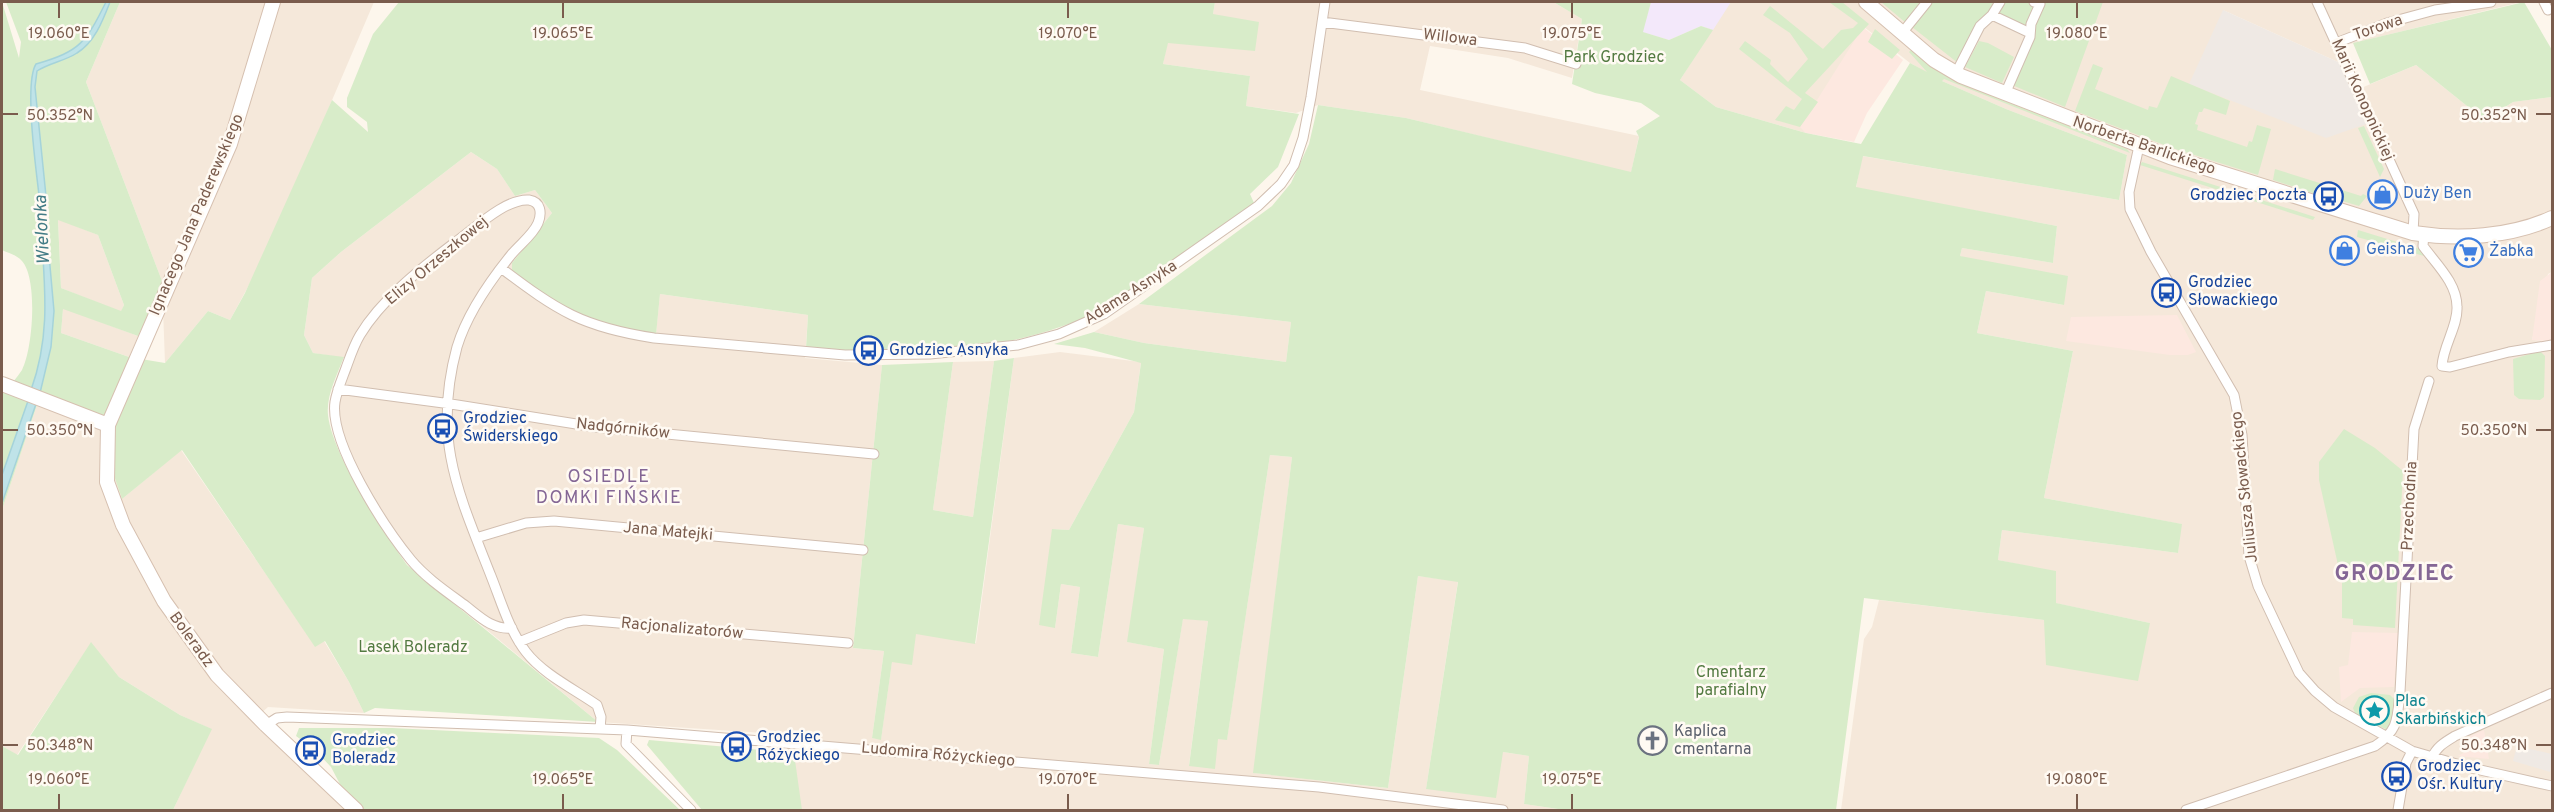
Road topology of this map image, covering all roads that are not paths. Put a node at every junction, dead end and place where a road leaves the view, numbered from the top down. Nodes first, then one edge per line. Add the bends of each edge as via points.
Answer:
1 (273, 2) edge
2 (1325, 2) edge
3 (1869, 2) edge
4 (1927, 2) edge
5 (2000, 2) edge
6 (2034, 2) edge
7 (2317, 2) edge
8 (2491, 2) edge
9 (1992, 15) junction
10 (1322, 22) junction
11 (1902, 33) junction
12 (2030, 33) junction
13 (2336, 43) junction
14 (1576, 64) dead end
15 (1956, 73) junction
16 (2006, 94) junction
17 (2139, 146) junction
18 (2553, 218) edge
19 (2419, 234) junction
20 (501, 268) junction
21 (2553, 345) edge
22 (2429, 381) dead end
23 (2, 384) edge
24 (338, 389) junction
25 (446, 403) junction
26 (108, 425) junction
27 (874, 454) dead end
28 (476, 538) junction
29 (863, 550) dead end
30 (512, 628) junction
31 (519, 642) junction
32 (848, 643) dead end
33 (2553, 693) edge
34 (266, 725) junction
35 (600, 729) junction
36 (627, 730) junction
37 (2387, 738) junction
38 (2412, 751) junction
39 (2432, 758) junction
40 (2553, 786) edge
41 (356, 810) edge
42 (691, 810) edge
43 (1503, 810) edge
44 (2186, 810) edge
45 (2398, 810) edge

1 - 26 street, Ignacego Jana Paderewskiego via 230,144
2 - 10 street, Adama Asnyka
3 - 11 street, Norberta Barlickiego
4 - 11 street
5 - 9 street
6 - 12 street via 2040,4
7 - 13 street, Marii Konopnickiej
8 - 13 street, Torowa via 2387,22
9 - 12 street
9 - 15 street via 1980,26
10 - 14 street, Willowa via 1525,48
10 - 20 street, Adama Asnyka via 1303,138 1294,165 1281,184 1257,206 1104,314 1045,339 990,350 865,356 654,338 600,328 575,318
11 - 15 street, Norberta Barlickiego
12 - 16 street
13 - 19 street, Marii Konopnickiej via 2414,214
15 - 16 street, Norberta Barlickiego
16 - 17 street, Norberta Barlickiego
17 - 19 street, Norberta Barlickiego
17 - 37 street, Juliusza Słowackiego via 2129,192 2130,209 2234,395 2242,435 2249,556 2258,586 2299,673 2334,707
18 - 19 street, Norberta Barlickiego via 2497,234
19 - 21 street via 2454,291 2457,308 2442,366
20 - 24 street, Elizy Orzeszkowej via 538,225 540,211 532,200 506,205 398,291 358,337
20 - 25 street via 458,344
22 - 37 street, Przechodnia via 2414,429 2400,692 2396,723
23 - 26 street
24 - 25 street, Nadgórników
24 - 30 street, Elizy Orzeszkowej via 334,415 340,443 393,536 434,582 492,626
25 - 27 street, Nadgórników via 595,427
25 - 28 street via 449,457
26 - 34 street, Boleradz via 107,482 123,525 171,613 217,675
28 - 29 street, Jana Matejki via 526,523 555,521
28 - 30 street
30 - 31 street
31 - 32 street, Racjonalizatorów via 584,620
31 - 35 street via 535,662 597,705
33 - 39 street via 2445,741
34 - 35 street, Ludomira Różyckiego via 277,717 287,717
34 - 41 street, Boleradz
35 - 36 street, Ludomira Różyckiego
36 - 42 street via 626,744
36 - 43 street, Ludomira Różyckiego via 1319,787
37 - 38 street, Juliusza Słowackiego
37 - 44 street via 2375,746
38 - 39 street, Juliusza Słowackiego
38 - 45 street via 2406,763
39 - 40 street, Juliusza Słowackiego

